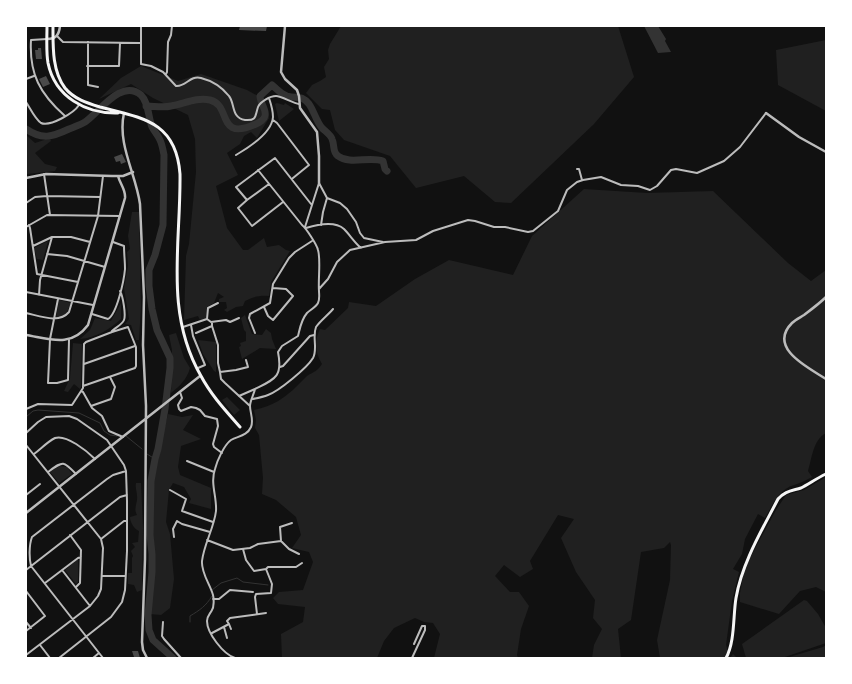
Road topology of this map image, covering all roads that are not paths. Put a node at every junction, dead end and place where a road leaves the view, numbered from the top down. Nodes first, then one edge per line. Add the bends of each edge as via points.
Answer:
1 (47, 26) edge
2 (53, 26) edge
3 (60, 26) edge
4 (141, 26) edge
5 (172, 26) edge
6 (285, 26) edge
7 (57, 36) junction
8 (47, 39) junction
9 (52, 39) junction
10 (88, 42) junction
11 (120, 43) junction
12 (140, 43) junction
13 (87, 66) junction
14 (166, 74) junction
15 (35, 76) junction
16 (26, 79) edge
17 (98, 87) dead end
18 (269, 98) junction
19 (26, 102) edge
20 (299, 104) junction
21 (79, 105) junction
22 (124, 113) junction
23 (766, 113) joint
24 (65, 116) junction
25 (273, 120) junction
26 (826, 152) edge
27 (236, 155) dead end
28 (577, 169) dead end
29 (258, 170) junction
30 (133, 172) junction
31 (44, 174) junction
32 (103, 176) junction
33 (118, 176) junction
34 (26, 178) edge
35 (292, 178) junction
36 (582, 180) junction
37 (319, 183) junction
38 (269, 184) junction
39 (47, 196) junction
40 (100, 197) junction
41 (327, 198) junction
42 (247, 200) junction
43 (283, 202) junction
44 (26, 203) edge
45 (311, 204) junction
46 (50, 215) junction
47 (98, 216) junction
48 (120, 216) junction
49 (321, 225) junction
50 (27, 226) edge
51 (305, 228) junction
52 (52, 237) junction
53 (312, 241) junction
54 (90, 242) junction
55 (113, 242) junction
56 (384, 242) junction
57 (33, 246) junction
58 (361, 248) junction
59 (47, 254) junction
60 (85, 261) junction
61 (106, 267) junction
62 (42, 275) junction
63 (78, 282) junction
64 (273, 288) junction
65 (319, 290) junction
66 (120, 291) junction
67 (26, 292) edge
68 (39, 295) junction
69 (826, 297) edge
70 (58, 299) junction
71 (73, 301) junction
72 (218, 302) dead end
73 (95, 306) junction
74 (264, 307) junction
75 (333, 309) dead end
76 (26, 313) edge
77 (92, 314) junction
78 (239, 318) dead end
79 (54, 319) junction
80 (207, 319) junction
81 (212, 322) junction
82 (191, 325) junction
83 (212, 326) junction
84 (182, 328) junction
85 (112, 332) junction
86 (196, 332) dead end
87 (255, 333) dead end
88 (26, 335) edge
89 (314, 335) junction
90 (50, 339) junction
91 (69, 340) junction
92 (135, 346) junction
93 (246, 360) dead end
94 (84, 364) junction
95 (280, 367) junction
96 (197, 369) junction
97 (220, 372) junction
98 (200, 376) junction
99 (110, 377) junction
100 (826, 379) edge
101 (83, 386) junction
102 (255, 389) junction
103 (81, 391) junction
104 (180, 392) junction
105 (239, 396) junction
106 (253, 399) junction
107 (91, 406) junction
108 (250, 406) junction
109 (26, 409) edge
110 (146, 420) junction
111 (240, 426) dead end
112 (26, 434) edge
113 (124, 436) junction
114 (26, 445) edge
115 (112, 446) junction
116 (222, 453) junction
117 (34, 454) junction
118 (95, 459) junction
119 (187, 461) dead end
120 (126, 471) junction
121 (48, 472) junction
122 (214, 472) junction
123 (76, 474) junction
124 (826, 474) edge
125 (40, 484) dead end
126 (59, 487) junction
127 (170, 490) dead end
128 (26, 494) edge
129 (127, 495) junction
130 (73, 505) junction
131 (26, 513) edge
132 (127, 521) junction
133 (87, 522) junction
134 (213, 522) junction
135 (292, 523) dead end
136 (210, 532) junction
137 (70, 535) junction
138 (174, 537) dead end
139 (101, 539) junction
140 (207, 540) junction
141 (281, 541) junction
142 (243, 549) junction
143 (299, 554) dead end
144 (81, 557) junction
145 (302, 563) dead end
146 (31, 566) junction
147 (266, 569) junction
148 (26, 570) edge
149 (62, 570) junction
150 (102, 576) junction
151 (125, 576) junction
152 (45, 583) junction
153 (76, 587) junction
154 (26, 591) edge
155 (253, 592) dead end
156 (213, 599) junction
157 (90, 606) junction
158 (266, 613) dead end
159 (257, 614) junction
160 (73, 619) junction
161 (26, 622) edge
162 (164, 622) dead end
163 (229, 624) junction
164 (224, 627) junction
165 (31, 628) junction
166 (231, 629) dead end
167 (26, 631) edge
168 (212, 634) junction
169 (86, 637) junction
170 (227, 638) dead end
171 (414, 644) dead end
172 (40, 645) junction
173 (99, 653) junction
174 (26, 655) edge
175 (50, 658) edge
176 (59, 658) edge
177 (93, 658) edge
178 (103, 658) edge
179 (147, 658) edge
180 (181, 658) edge
181 (235, 658) edge
182 (412, 658) edge
183 (726, 658) edge

1 - 8 main road
2 - 9 main road
3 - 7 street
4 - 12 street
5 - 14 street
6 - 20 street via 281,72 297,90
7 - 9 street
7 - 10 street via 63,42
8 - 9 street
8 - 15 street via 31,40 31,59
8 - 21 main road via 48,62 53,79 64,93
9 - 22 main road via 54,60 68,91 89,104
10 - 11 street
10 - 13 street
11 - 12 street
11 - 13 street via 119,66
12 - 14 street via 141,64
13 - 17 street via 88,85
14 - 18 street via 176,86 197,77 217,84 229,96 236,114 244,120 256,116 261,103
15 - 16 street
15 - 24 street via 46,97
18 - 20 street via 277,96
18 - 25 street
19 - 24 street via 42,124
20 - 37 street via 317,132
21 - 22 main road via 109,113
21 - 24 street
22 - 30 street via 122,134
22 - 84 main road via 138,116 159,127 170,140 178,156 180,174 176,286
23 - 26 street via 799,137
23 - 36 street via 740,147 724,161 697,173 671,170 650,190 601,177
25 - 27 street via 256,142
25 - 35 street via 278,123 309,165
28 - 36 street
29 - 35 street via 275,158
29 - 38 street
29 - 42 street via 236,187
30 - 33 street
30 - 110 street via 140,204
31 - 32 street
31 - 34 street
31 - 39 street
32 - 33 street
32 - 40 street
33 - 48 street via 126,193
35 - 45 street
36 - 56 street via 567,190 558,211 533,231 494,227 468,220 433,231 416,240
37 - 41 street
37 - 45 street
38 - 42 street
38 - 43 street
39 - 40 street
39 - 44 street via 34,198
39 - 46 street
40 - 47 street
41 - 49 street
41 - 56 street via 340,202 347,209 364,238
42 - 43 street via 238,208 252,226
43 - 51 street
45 - 51 street
46 - 47 street
46 - 50 street
47 - 48 street
47 - 54 street
48 - 55 street
49 - 51 street
49 - 58 street via 343,228
50 - 57 street
51 - 53 street
52 - 54 street via 72,237
52 - 57 street
52 - 59 street
53 - 64 street via 290,258
53 - 65 street via 319,254
54 - 60 street
55 - 61 street
55 - 66 street via 124,246 125,270
56 - 58 street
57 - 62 street via 37,274
58 - 65 street via 350,250 340,258
59 - 60 street
59 - 62 street
60 - 61 street
60 - 63 street
61 - 73 street
62 - 63 street
62 - 68 street
63 - 71 street
64 - 74 street via 270,303
64 - 74 street via 286,289 293,296 273,320
65 - 95 street via 318,303 305,315 298,336 282,346 278,352
66 - 77 street via 115,312 110,319
66 - 85 street via 123,294 125,317
67 - 68 street
68 - 70 street
69 - 100 street via 792,323 784,340 787,349 798,361
70 - 71 street
70 - 79 street
71 - 73 street
71 - 79 street via 67,315
72 - 80 street via 208,308
73 - 77 street
74 - 87 street via 250,314
75 - 89 street via 318,325
76 - 79 street
77 - 91 street via 83,332
78 - 81 street via 230,322
79 - 90 street
80 - 81 street
80 - 82 street
81 - 83 street
82 - 84 street
82 - 96 street via 192,336 205,364
83 - 86 street
83 - 97 street via 218,345
84 - 96 main road
85 - 92 street via 128,327
85 - 94 street via 84,344
88 - 90 street
89 - 95 street via 310,336
89 - 106 street via 313,358 283,386 272,393
90 - 91 street
90 - 91 street via 48,383 68,380
92 - 94 street
92 - 99 street via 135,368
93 - 97 street via 248,367
94 - 101 street
95 - 102 street via 273,380
96 - 98 main road
97 - 105 street via 221,379
98 - 104 street
98 - 111 main road
99 - 101 street
99 - 107 street via 115,387 111,399
101 - 103 street
102 - 105 street
102 - 106 street
103 - 107 street
103 - 109 street via 72,405 38,404
104 - 110 street
104 - 116 street via 182,398 178,409 181,411 190,407 196,408 205,416 217,419 218,426 213,444
105 - 108 street
106 - 108 street
107 - 113 street via 102,416 108,431
108 - 116 street via 250,429 231,441
110 - 113 street
110 - 179 street via 142,642
112 - 115 street via 46,417 69,416 77,419
113 - 115 street
114 - 117 street
115 - 118 street
115 - 120 street
116 - 122 street
117 - 118 street via 54,439 61,437 69,439
117 - 121 street
118 - 123 street
119 - 122 street
120 - 129 street
120 - 130 street via 113,475
121 - 123 street via 62,463
121 - 126 street
122 - 134 street via 216,509
123 - 126 street
124 - 183 main road via 800,488 783,493 778,499 743,570
125 - 128 street
126 - 130 street
126 - 131 street
127 - 134 street via 186,499 182,511
129 - 132 street
129 - 133 street via 120,496
130 - 133 street
130 - 146 street via 32,537
132 - 139 street
132 - 151 street
133 - 137 street
133 - 139 street
134 - 136 street
135 - 141 street via 280,527
136 - 138 street via 177,521 173,529
136 - 140 street
137 - 144 street via 81,550
137 - 146 street
139 - 150 street
140 - 142 street via 233,550
140 - 156 street via 202,563
141 - 142 street
141 - 143 street
142 - 147 street via 246,560 254,571
144 - 149 street
144 - 153 street via 80,582
145 - 147 street via 296,567
146 - 148 street
146 - 152 street
147 - 159 street via 272,584 271,593 256,594
149 - 152 street
149 - 153 street
150 - 151 street
150 - 157 street via 101,589
151 - 169 street via 122,602 111,617
152 - 160 street
153 - 157 street
154 - 165 street via 45,616
155 - 156 street via 230,590 219,599
156 - 168 street via 213,610 207,622
157 - 160 street
158 - 159 street
159 - 163 street via 230,618 227,620
160 - 169 street
160 - 172 street
161 - 165 street
162 - 180 street via 164,639
163 - 164 street
163 - 166 street
164 - 168 street
164 - 170 street
165 - 167 street
168 - 181 street via 223,652
169 - 173 street
169 - 176 street
171 - 182 street via 424,626 425,630
172 - 174 street
172 - 175 street
173 - 177 street
173 - 178 street

